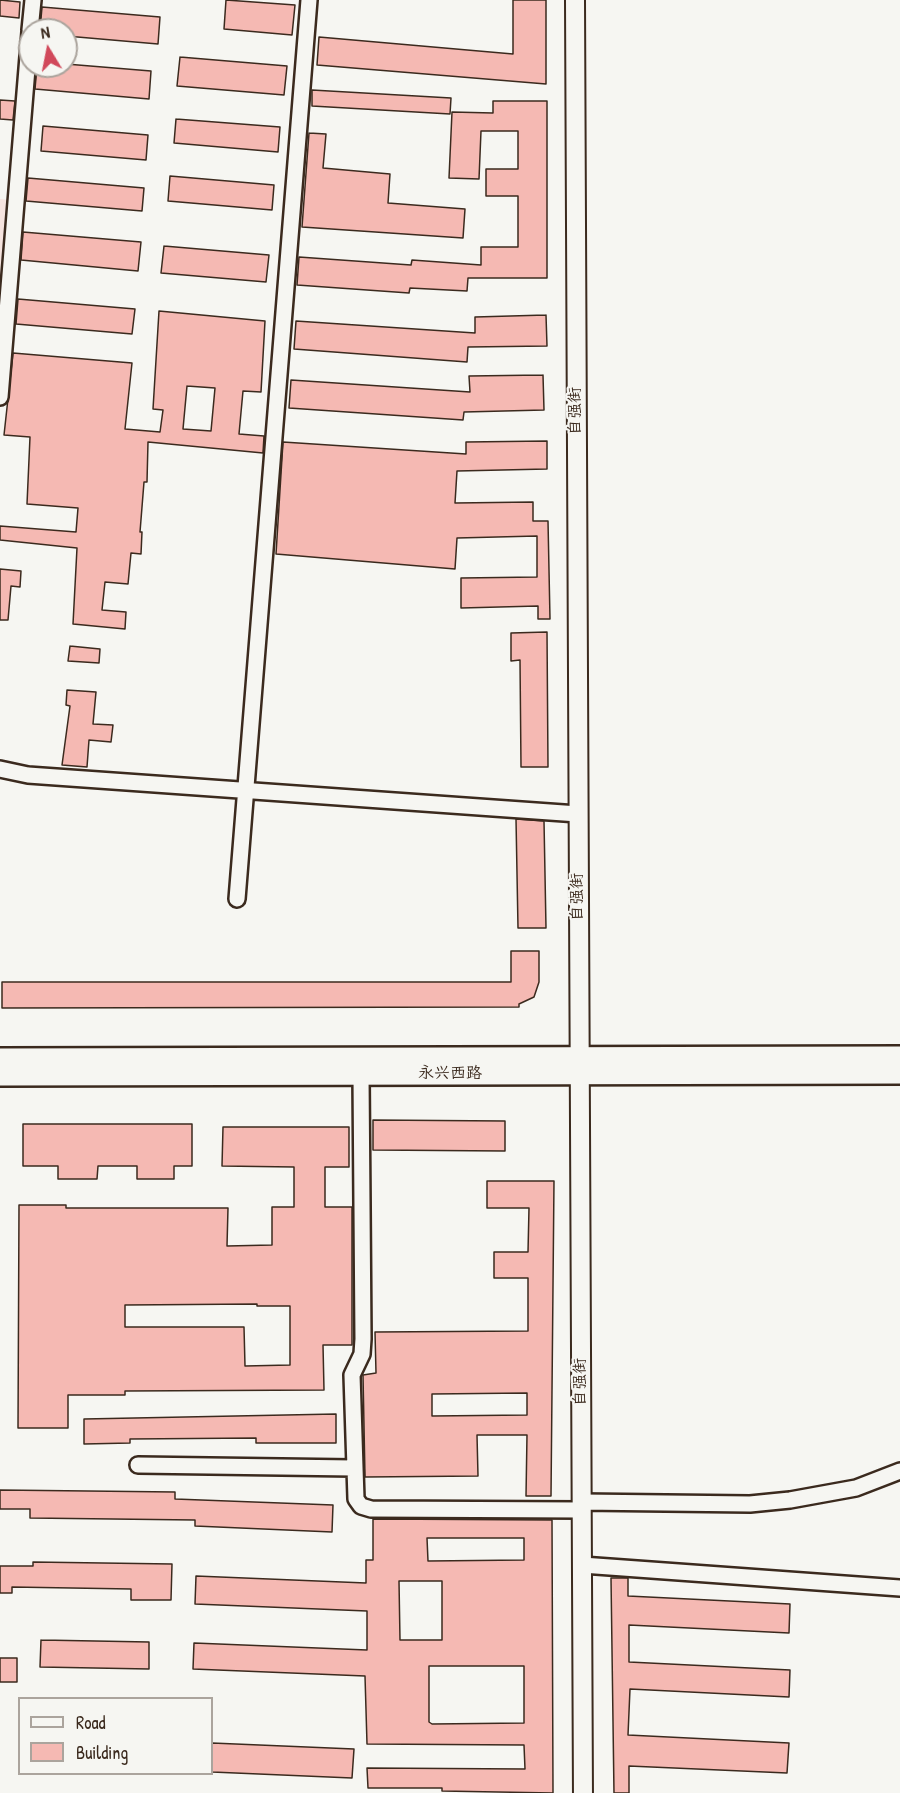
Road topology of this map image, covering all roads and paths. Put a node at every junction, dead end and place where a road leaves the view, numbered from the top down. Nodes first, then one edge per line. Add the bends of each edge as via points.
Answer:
1 (33, 0) edge
2 (309, 0) edge
3 (575, 0) edge
4 (31, 18) edge
5 (26, 78) edge
6 (0, 397) edge
7 (0, 770) edge
8 (246, 789) junction
9 (578, 814) junction
10 (237, 899) dead end
11 (900, 1057) edge
12 (0, 1059) edge
13 (579, 1066) junction
14 (900, 1073) edge
15 (0, 1075) edge
16 (361, 1075) junction
17 (138, 1465) dead end
18 (353, 1468) junction
19 (900, 1472) edge
20 (581, 1506) junction
21 (582, 1565) junction
22 (900, 1588) edge
23 (583, 1793) edge

1 - 4 street
2 - 8 street
3 - 9 street, 自强街
5 - 6 street
7 - 8 street
8 - 9 street
8 - 10 street
9 - 13 street, 自强街
11 - 13 main road, 永兴西路
12 - 13 main road, 永兴西路
13 - 14 main road, 永兴西路
13 - 16 main road, 永兴西路
13 - 20 street, 自强街
15 - 16 main road, 永兴西路
16 - 18 street via 363,1339 362,1354 352,1375
17 - 18 street
18 - 20 street via 356,1499 361,1506 371,1509
19 - 20 street via 856,1488 790,1500
20 - 21 street, 自强街
21 - 22 street
21 - 23 street, 自强街

